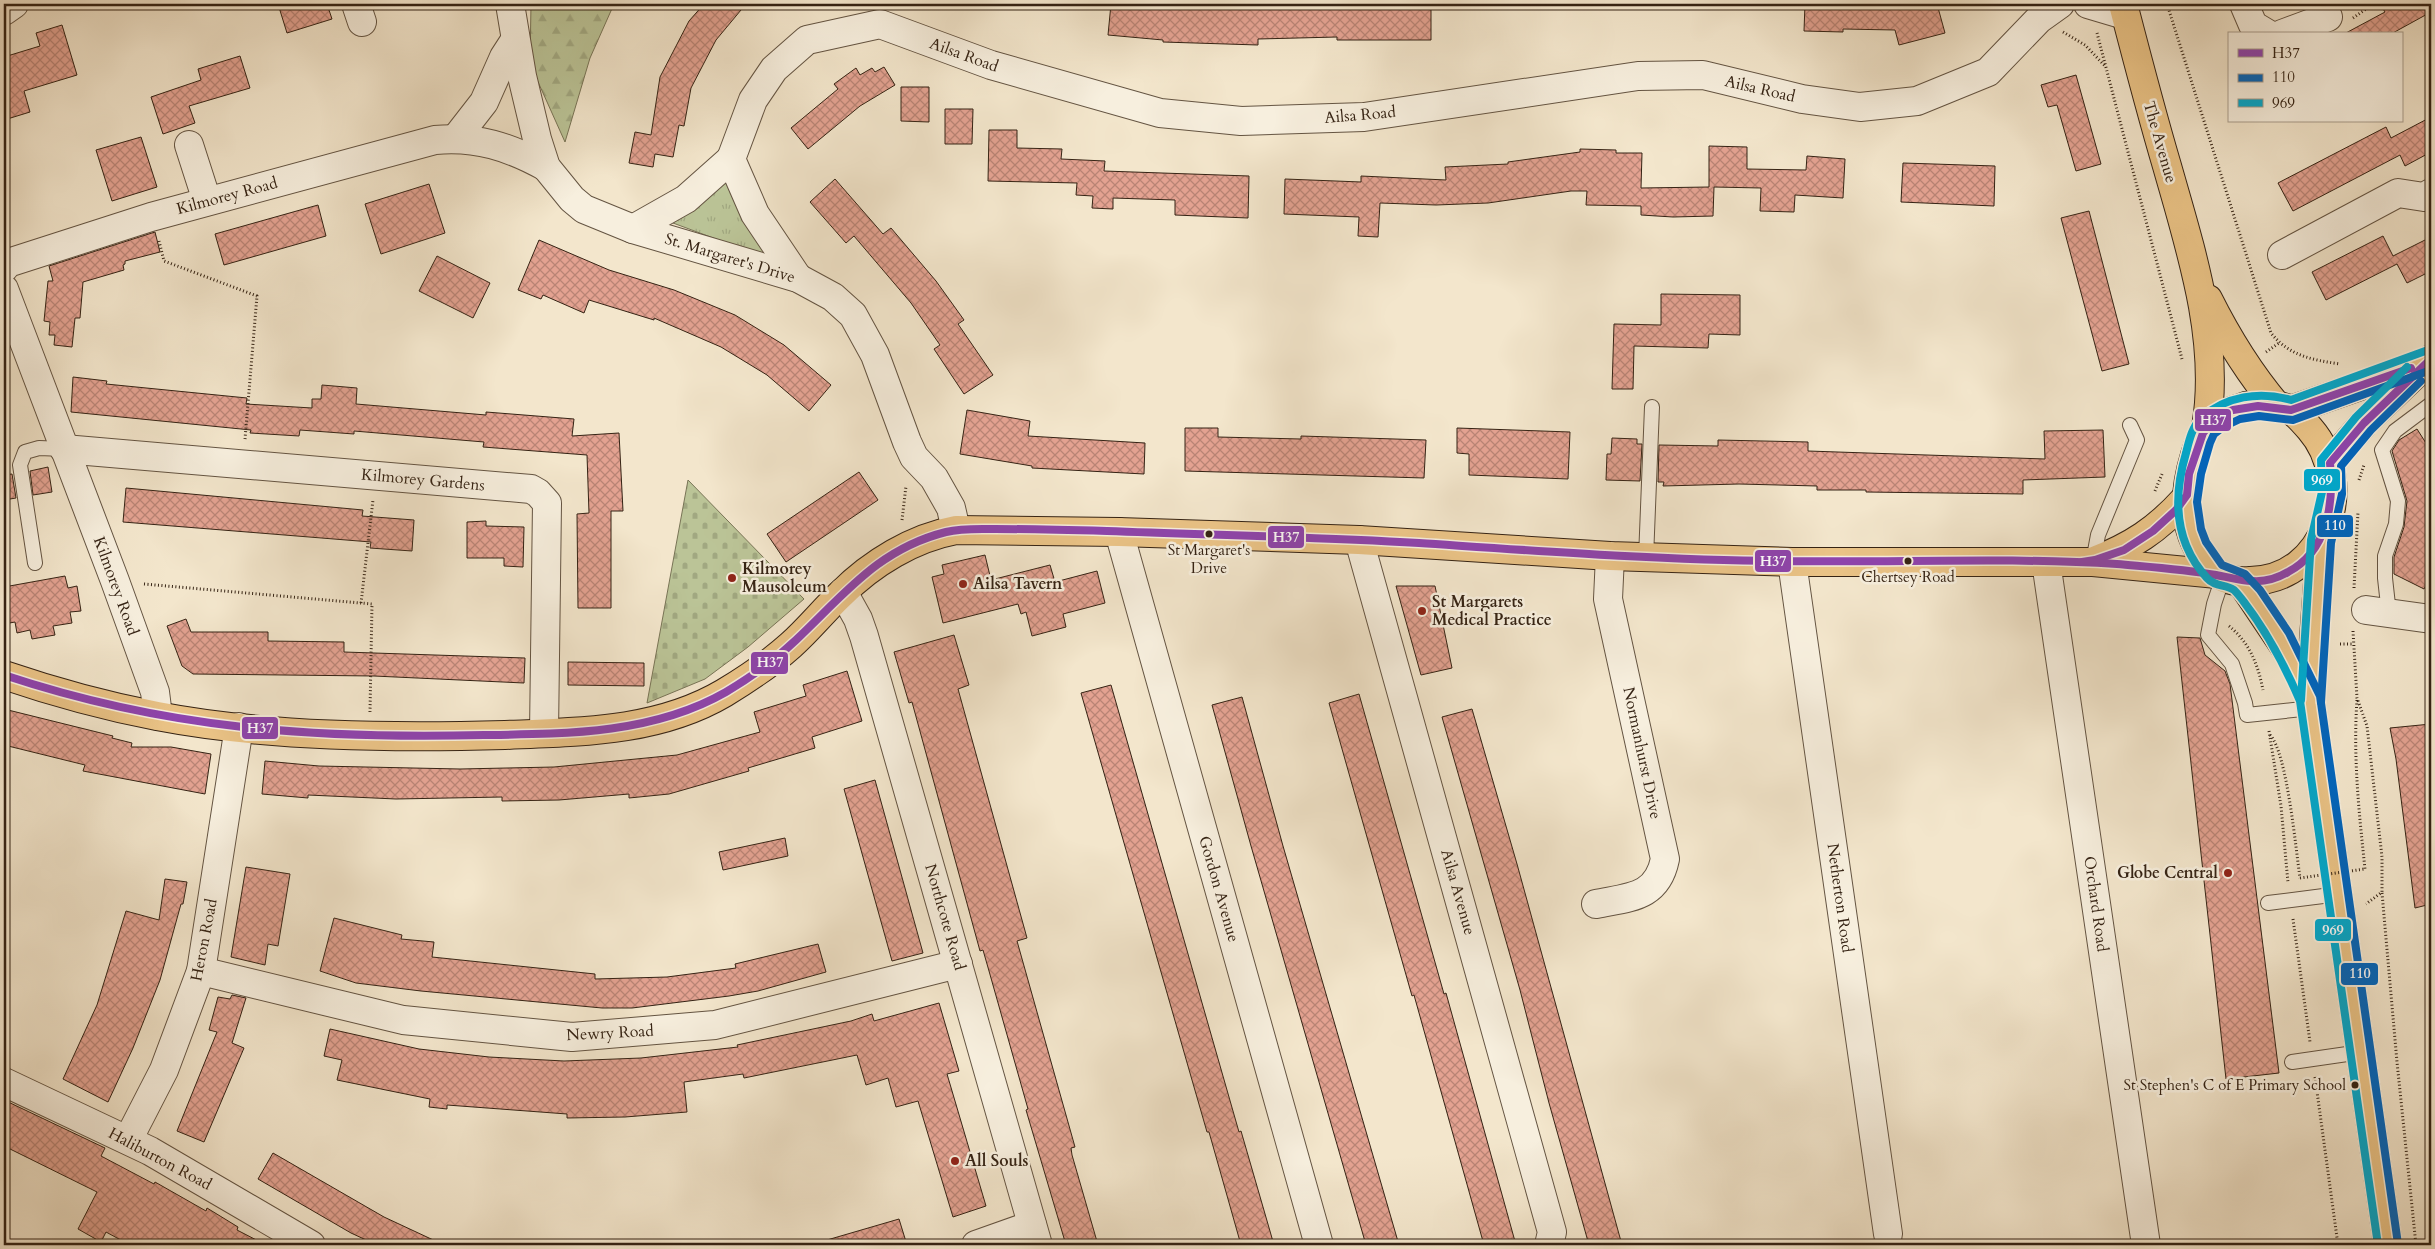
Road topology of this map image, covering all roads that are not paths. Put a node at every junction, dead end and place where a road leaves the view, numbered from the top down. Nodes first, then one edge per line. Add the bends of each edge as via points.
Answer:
1 (14, 4) edge
2 (510, 4) edge
3 (2089, 4) edge
4 (2244, 4) edge
5 (2124, 9) edge
6 (4, 11) edge
7 (2044, 13) edge
8 (2328, 17) dead end
9 (2265, 32) edge
10 (2287, 32) edge
11 (515, 40) junction
12 (456, 138) junction
13 (189, 145) dead end
14 (731, 159) junction
15 (546, 166) junction
16 (2431, 193) edge
17 (207, 201) junction
18 (633, 229) junction
19 (2282, 256) dead end
20 (4, 268) edge
21 (798, 278) junction
22 (2199, 279) junction
23 (4, 289) edge
24 (2428, 361) edge
25 (2431, 404) edge
26 (1652, 407) dead end
27 (2284, 408) junction
28 (2130, 425) dead end
29 (2206, 427) junction
30 (64, 449) junction
31 (2330, 463) junction
32 (2185, 499) junction
33 (956, 530) junction
34 (1119, 532) junction
35 (1360, 540) junction
36 (2321, 541) junction
37 (1610, 556) junction
38 (1646, 558) junction
39 (1792, 562) junction
40 (2046, 562) junction
41 (2093, 562) junction
42 (35, 563) dead end
43 (2227, 578) junction
44 (843, 592) junction
45 (2377, 612) joint
46 (2431, 618) edge
47 (4, 675) edge
48 (2311, 703) junction
49 (158, 716) junction
50 (239, 727) junction
51 (544, 734) junction
52 (2268, 903) dead end
53 (1596, 904) dead end
54 (2341, 907) junction
55 (958, 964) junction
56 (201, 970) junction
57 (2361, 1052) junction
58 (2292, 1062) dead end
59 (4, 1082) edge
60 (128, 1140) junction
61 (1888, 1234) dead end
62 (1035, 1235) edge
63 (311, 1245) edge
64 (976, 1245) edge
65 (1319, 1245) edge
66 (1549, 1245) edge
67 (2146, 1245) edge
68 (2388, 1245) edge

1 - 6 street
2 - 11 street, St. Margaret's Drive
3 - 5 street
4 - 9 street via 2253,25
5 - 22 main road, The Avenue
7 - 14 street, Ailsa Road via 1988,72 1917,101 1860,107 1802,99 1703,75 1638,76 1364,117 1241,121 1160,114 991,65 880,24 807,40 774,69 752,100
8 - 10 street
11 - 12 street via 484,102
11 - 15 street, St. Margaret's Drive
12 - 15 street, Kilmorey Road via 505,147
12 - 17 street, Kilmorey Road via 435,140
13 - 17 street
14 - 18 street, Ailsa Road via 686,199
14 - 21 street via 755,214
15 - 18 street, St. Margaret's Drive via 584,209
16 - 19 street via 2424,196 2398,193
17 - 20 street, Kilmorey Road via 8,263
18 - 21 street, St. Margaret's Drive
21 - 33 street, St. Margaret's Drive via 833,297 853,314 875,355 914,457 934,478 951,508
22 - 27 main road, The Avenue via 2224,332 2262,388
22 - 29 main road, The Avenue via 2209,362 2210,404
23 - 30 street, Kilmorey Road
24 - 27 main road
24 - 31 main road via 2364,422
25 - 45 lane via 2395,431 2382,450 2398,501 2396,524 2385,556 2385,578
26 - 38 lane
27 - 29 main road via 2246,406 2225,414
27 - 31 main road via 2314,433
28 - 41 lane via 2137,440 2098,535
29 - 32 main road via 2189,475
30 - 42 lane via 39,448 25,452 20,465
30 - 49 street, Kilmorey Road via 116,581 154,692
30 - 51 street, Kilmorey Gardens via 531,489 538,493 546,503
31 - 36 main road via 2333,478 2331,498
32 - 41 main road via 2153,531 2124,549
32 - 43 main road via 2191,534 2204,559
33 - 34 main road
33 - 44 main road via 930,536 908,546
34 - 35 main road
34 - 65 street, Gordon Avenue
35 - 37 main road
35 - 66 street, Ailsa Avenue via 1552,1232
36 - 43 main road via 2291,570 2271,579
36 - 48 main road
37 - 38 main road
37 - 53 street, Normanhurst Drive via 1608,599 1665,859 1662,876 1638,896
38 - 39 main road
39 - 40 main road
39 - 61 street, Netherton Road
40 - 41 main road
40 - 67 street, Orchard Road
41 - 43 main road
43 - 48 main road via 2298,667
43 - 48 lane via 2214,604 2208,635 2232,664 2247,716
44 - 51 main road via 791,645 761,669 691,710 616,729
44 - 55 street, Northcote Road via 864,636
45 - 46 street
47 - 49 main road via 56,692
48 - 54 main road
49 - 50 main road
50 - 51 main road via 369,735
50 - 56 street, Heron Road
52 - 54 lane via 2290,900
54 - 57 main road
55 - 56 street, Newry Road via 716,1026 572,1037 403,1020
55 - 62 street, Northcote Road
56 - 60 street, Heron Road via 164,1070
57 - 58 lane
57 - 68 main road
59 - 60 street, Haliburton Road
60 - 63 street, Haliburton Road
62 - 64 street

